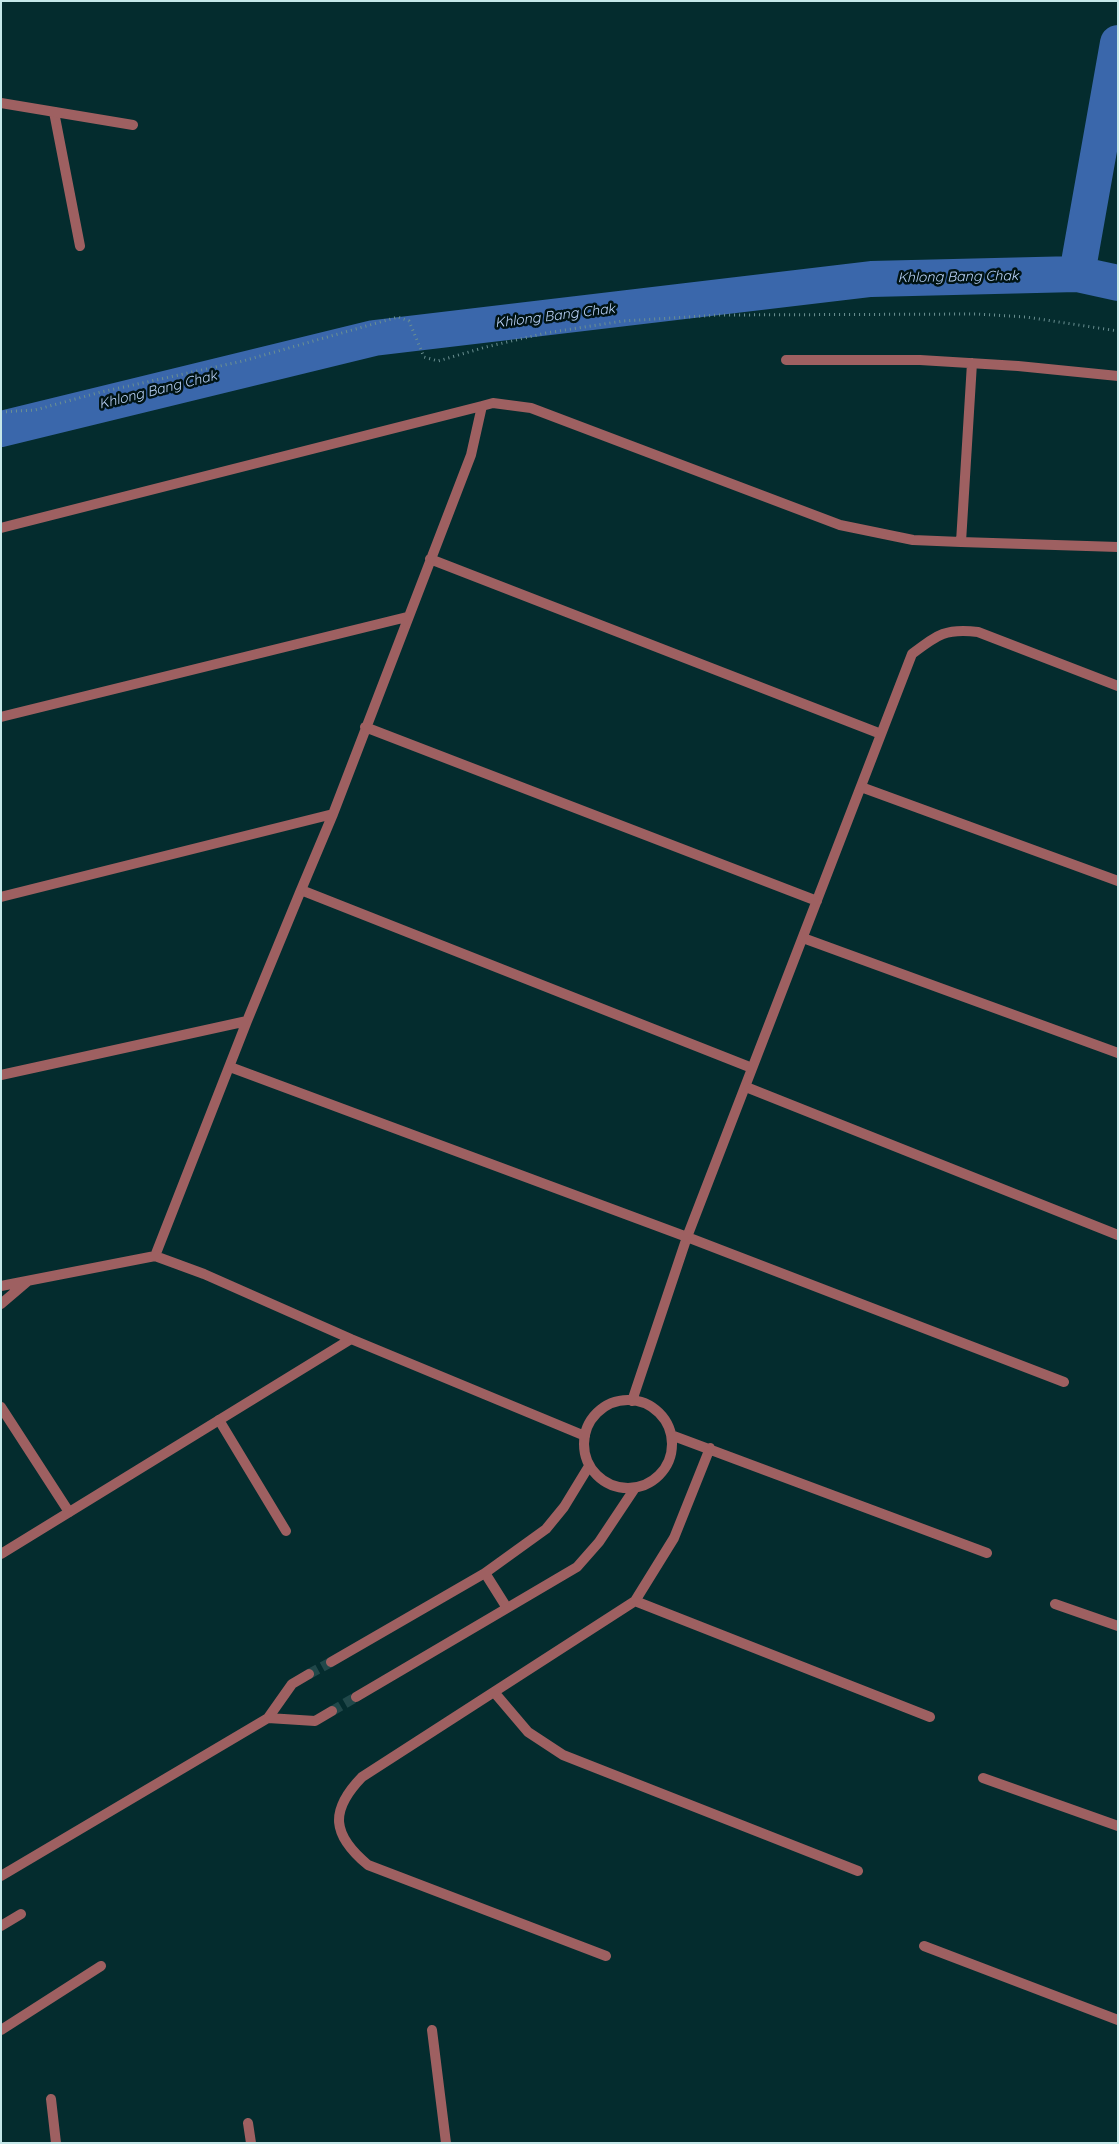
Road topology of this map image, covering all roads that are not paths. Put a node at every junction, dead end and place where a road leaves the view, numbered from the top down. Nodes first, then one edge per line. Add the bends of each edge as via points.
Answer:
1 (1, 103) edge
2 (54, 112) junction
3 (133, 126) dead end
4 (80, 246) dead end
5 (786, 360) dead end
6 (972, 363) junction
7 (1118, 376) edge
8 (482, 406) junction
9 (1, 528) edge
10 (961, 542) junction
11 (1118, 547) edge
12 (430, 559) junction
13 (407, 617) junction
14 (1118, 686) edge
15 (1, 717) edge
16 (365, 727) junction
17 (881, 734) junction
18 (861, 787) junction
19 (333, 814) junction
20 (1118, 881) edge
21 (301, 890) junction
22 (1, 897) edge
23 (817, 901) junction
24 (803, 938) junction
25 (247, 1021) junction
26 (1118, 1053) edge
27 (230, 1067) junction
28 (752, 1068) junction
29 (1, 1075) edge
30 (746, 1087) junction
31 (1118, 1235) edge
32 (687, 1236) junction
33 (154, 1256) junction
34 (29, 1280) junction
35 (1, 1286) edge
36 (1, 1304) edge
37 (351, 1339) junction
38 (1064, 1382) dead end
39 (632, 1401) junction
40 (1, 1407) edge
41 (219, 1420) junction
42 (671, 1435) junction
43 (585, 1436) junction
44 (710, 1448) junction
45 (589, 1466) junction
46 (635, 1488) junction
47 (69, 1512) junction
48 (286, 1531) dead end
49 (987, 1553) dead end
50 (1, 1554) edge
51 (485, 1573) junction
52 (635, 1601) junction
53 (1055, 1604) dead end
54 (507, 1608) junction
55 (1118, 1626) edge
56 (331, 1662) tunnel mouth
57 (309, 1674) tunnel mouth
58 (494, 1692) junction
59 (356, 1697) tunnel mouth
60 (332, 1711) tunnel mouth
61 (930, 1717) dead end
62 (268, 1718) junction
63 (983, 1778) dead end
64 (1118, 1826) edge
65 (858, 1871) dead end
66 (1, 1876) edge
67 (22, 1914) dead end
68 (1, 1926) edge
69 (924, 1946) dead end
70 (606, 1956) dead end
71 (101, 1966) dead end
72 (1118, 2020) edge
73 (1, 2030) edge
74 (432, 2030) dead end
75 (51, 2099) dead end
76 (248, 2123) dead end
77 (56, 2143) edge
78 (251, 2143) edge
79 (446, 2143) edge

1 - 2 street
2 - 3 street
2 - 4 street
5 - 6 street
6 - 7 street
6 - 10 street
8 - 9 street
8 - 10 street via 494,403 531,408 840,525 913,540
8 - 12 street via 472,454
10 - 11 street
12 - 13 street
12 - 17 street
13 - 15 street
13 - 16 street
14 - 17 street via 978,632 944,632 912,654
16 - 19 street
16 - 23 street
17 - 18 street
18 - 20 street
18 - 23 street
19 - 21 street
19 - 22 street
21 - 25 street
21 - 28 street
23 - 24 street
24 - 26 street
24 - 28 street
25 - 27 street
25 - 29 street
27 - 32 street
27 - 33 street
28 - 30 street
30 - 31 street
30 - 32 street
32 - 38 street
32 - 39 street
33 - 34 street
33 - 37 street via 204,1274
34 - 35 street
34 - 36 street
37 - 41 street
37 - 43 street
39 - 42 street via 646,1404 657,1412
39 - 43 street via 607,1405 592,1418
40 - 47 street
41 - 47 street
41 - 48 street
42 - 44 street
42 - 46 street via 671,1453 664,1469 651,1482
43 - 45 street via 584,1452
44 - 49 street
44 - 52 street via 674,1538
45 - 46 street via 608,1484
45 - 51 street via 546,1529
46 - 54 street via 599,1542 577,1567
47 - 50 street
51 - 54 street
51 - 56 street
52 - 58 street
52 - 61 street
53 - 55 street
54 - 59 street
57 - 62 street via 292,1684
58 - 65 street via 528,1732 563,1755
58 - 70 street via 362,1777 347,1792 339,1814 340,1832 350,1850 368,1865
60 - 62 street via 314,1721
62 - 66 street
63 - 64 street
67 - 68 street
69 - 72 street
71 - 73 street
74 - 79 street
75 - 77 street
76 - 78 street

